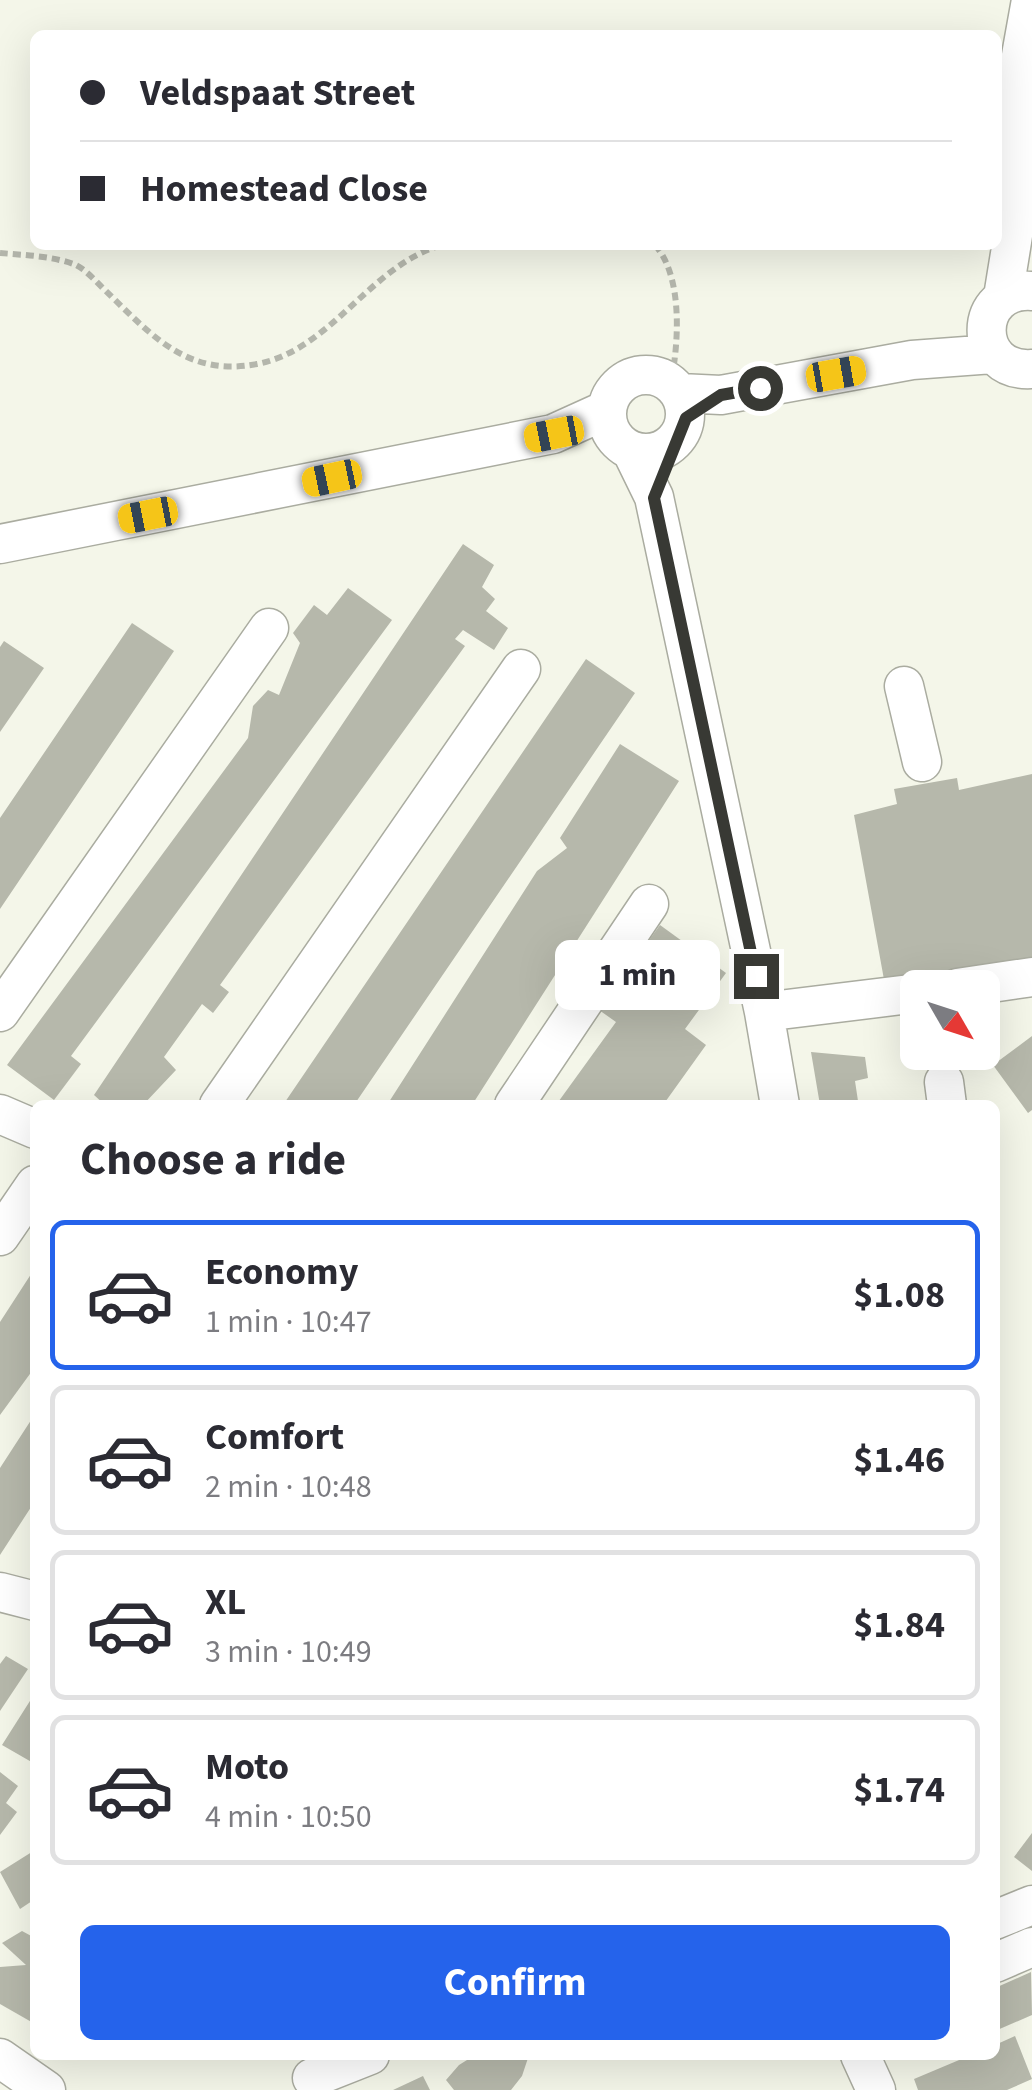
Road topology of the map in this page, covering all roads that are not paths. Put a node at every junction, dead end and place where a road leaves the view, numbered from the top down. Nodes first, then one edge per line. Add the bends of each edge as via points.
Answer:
1 (1031, 0) edge
2 (1014, 341) edge
3 (678, 408) junction
4 (618, 433) junction
5 (654, 498) junction
6 (0, 544) edge
7 (269, 628) dead end
8 (522, 669) dead end
9 (904, 686) dead end
10 (922, 762) dead end
11 (650, 904) dead end
12 (1032, 977) edge
13 (1000, 982) edge
14 (900, 995) edge
15 (0, 1012) edge
16 (764, 1012) junction
17 (222, 1100) edge
18 (517, 1100) edge
19 (779, 1100) edge
20 (0, 1114) edge
21 (30, 1127) edge
22 (30, 1192) edge
23 (0, 1236) edge
24 (1032, 1906) edge
25 (1000, 1918) edge
26 (1032, 1947) edge
27 (1000, 1961) edge
28 (0, 2058) edge
29 (357, 2060) edge
30 (862, 2060) edge
31 (312, 2078) dead end
32 (46, 2090) edge
33 (876, 2090) edge

1 - 2 street via 1015,89
2 - 3 street
3 - 4 street via 655,453
3 - 4 street via 649,375 626,380 610,398
3 - 5 street
4 - 5 street
4 - 6 street via 554,434
5 - 16 street
7 - 15 street
8 - 17 street
9 - 10 street
11 - 18 street
12 - 13 street
14 - 16 street
16 - 19 street
20 - 21 street
22 - 23 street
24 - 25 street
26 - 27 street
28 - 32 street
29 - 31 street
30 - 33 street

